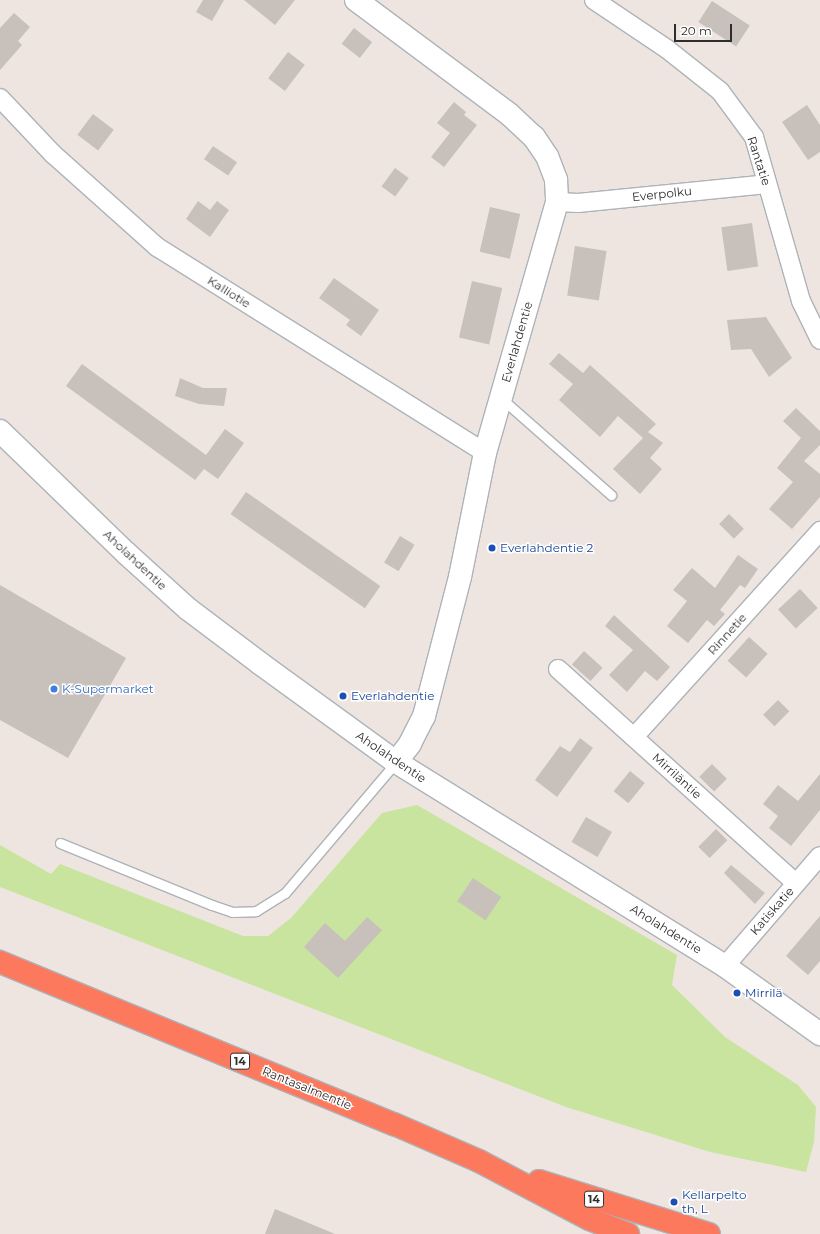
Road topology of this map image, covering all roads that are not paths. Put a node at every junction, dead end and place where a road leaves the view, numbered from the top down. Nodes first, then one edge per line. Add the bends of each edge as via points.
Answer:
1 (356, 0) edge
2 (594, 0) edge
3 (0, 98) edge
4 (767, 184) junction
5 (557, 202) junction
6 (820, 340) edge
7 (501, 397) junction
8 (0, 431) edge
9 (485, 452) junction
10 (611, 495) dead end
11 (820, 531) edge
12 (558, 669) dead end
13 (634, 737) junction
14 (396, 762) junction
15 (60, 843) dead end
16 (820, 856) edge
17 (796, 883) junction
18 (0, 962) edge
19 (725, 966) junction
20 (820, 1034) edge
21 (479, 1162) junction
22 (628, 1234) edge
23 (709, 1234) edge

1 - 5 street, Everlahdentie via 509,114 534,137 547,156 556,180
2 - 4 street, Rantatie via 667,48 720,91 754,137
3 - 9 street, Kalliotie via 53,154 157,247
4 - 5 street, Everpolku via 578,203
4 - 6 street, Rantatie via 801,302
5 - 7 street, Everlahdentie
7 - 9 street, Everlahdentie
7 - 10 lane
8 - 14 street, Aholahdentie via 126,553 188,608
9 - 14 street, Everlahdentie via 460,577 424,716 410,744
11 - 13 street, Rinnetie
12 - 13 street, Mirriläntie
13 - 17 street, Mirriläntie
14 - 15 lane via 285,893 256,911 232,912
14 - 19 street, Aholahdentie
16 - 17 street, Katiskatie
17 - 19 street, Katiskatie
18 - 21 highway, Rantasalmentie / 14
19 - 20 street, Aholahdentie
21 - 22 highway, Rantasalmentie / 14 via 589,1219
21 - 23 highway, Rantasalmentie / 14

